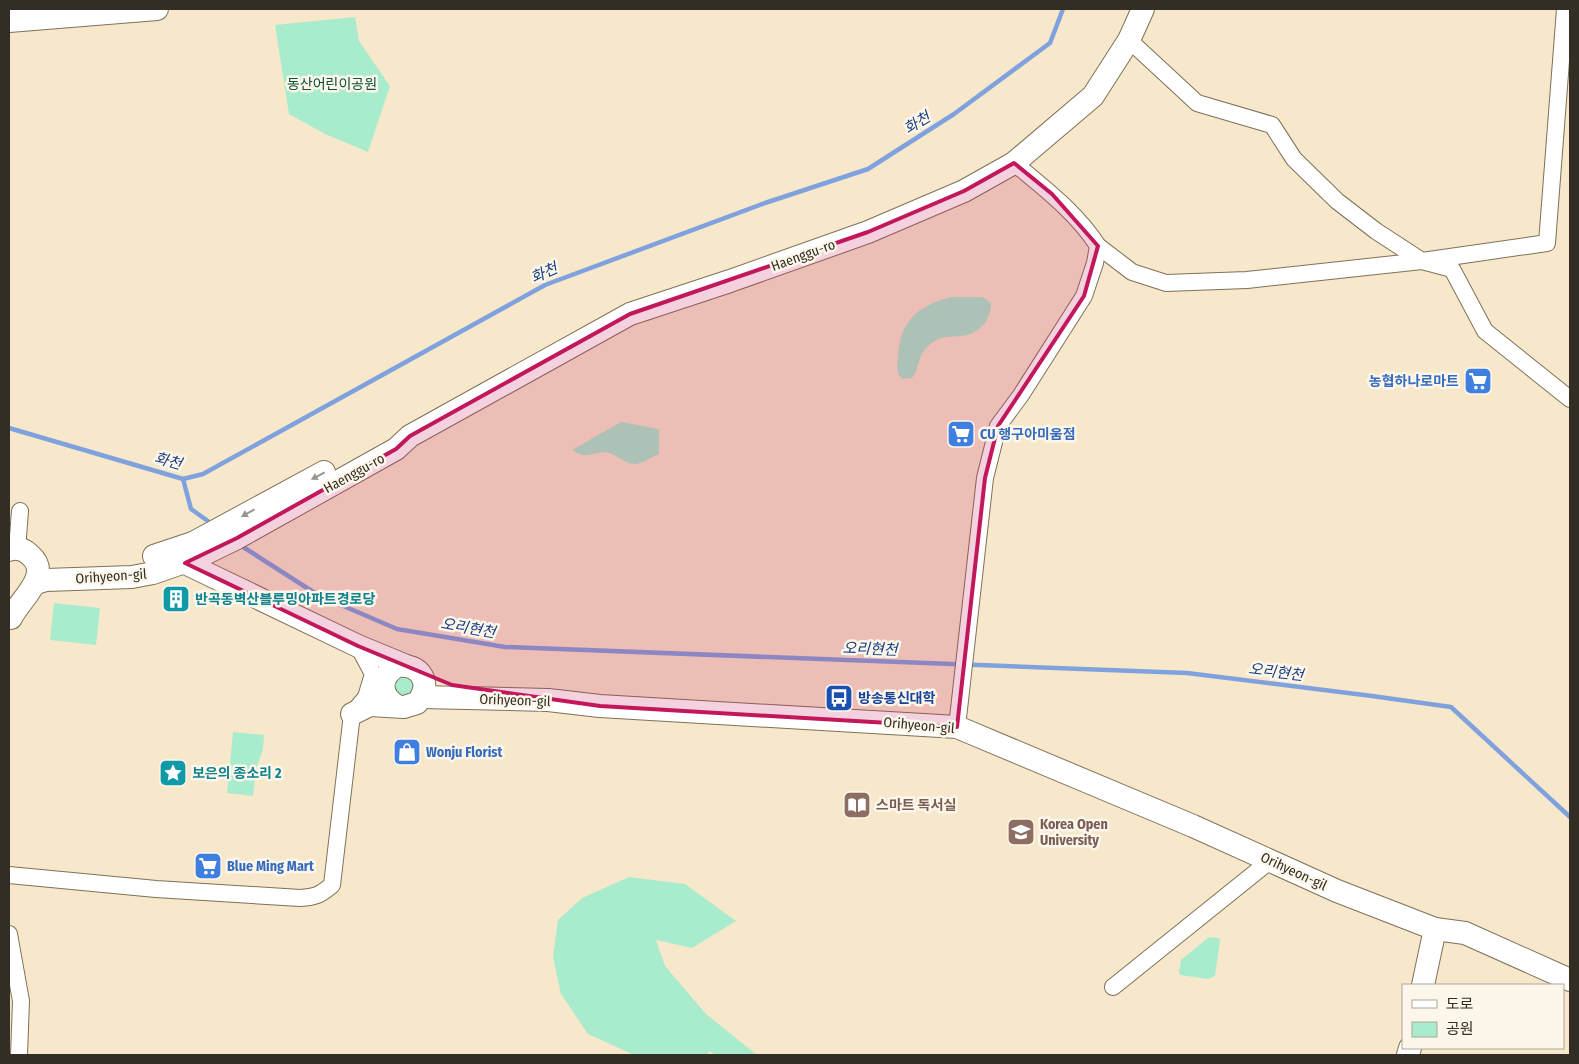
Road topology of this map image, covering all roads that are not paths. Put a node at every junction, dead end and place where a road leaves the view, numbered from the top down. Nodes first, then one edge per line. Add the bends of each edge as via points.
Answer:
1 (157, 9) edge
2 (1143, 9) edge
3 (1565, 9) edge
4 (32, 13) edge
5 (9, 21) edge
6 (1129, 40) junction
7 (1014, 163) junction
8 (1098, 246) junction
9 (1422, 261) junction
10 (1570, 400) edge
11 (20, 511) dead end
12 (13, 549) edge
13 (185, 557) junction
14 (28, 583) edge
15 (9, 621) edge
16 (358, 646) junction
17 (411, 668) junction
18 (378, 678) junction
19 (422, 697) junction
20 (548, 700) junction
21 (397, 706) junction
22 (352, 714) junction
23 (958, 718) junction
24 (1271, 860) junction
25 (9, 875) edge
26 (1435, 929) junction
27 (9, 934) edge
28 (1570, 980) edge
29 (1423, 984) edge
30 (1548, 984) edge
31 (1114, 987) dead end
32 (19, 1055) edge

1 - 4 street
2 - 6 street, Haenggu-ro
3 - 9 street via 1547,243
4 - 5 street
6 - 7 street, Haenggu-ro via 1093,96
6 - 9 street via 1197,103 1272,125 1294,158 1336,200
7 - 8 street via 1052,194
7 - 13 street, Haenggu-ro via 964,192 868,232 630,314 410,436 386,440 293,498 206,536
8 - 9 street via 1132,272 1166,283 1247,280
8 - 23 street via 1096,263 1084,296 998,426 985,478
9 - 10 street via 1452,269 1485,331
11 - 12 street
12 - 14 street via 28,552
13 - 14 street, Orihyeon-gil via 153,573 132,577
13 - 16 street
14 - 15 street
16 - 17 street
16 - 18 street
17 - 18 street via 397,666
17 - 19 street via 425,683
17 - 20 street via 452,685
18 - 21 street via 386,696
18 - 22 street
19 - 20 street, Orihyeon-gil
19 - 21 street via 411,706
20 - 23 street, Orihyeon-gil via 600,706
21 - 22 street via 370,705
22 - 25 street via 332,885 315,897 156,889
23 - 24 street, Orihyeon-gil
24 - 26 street, Orihyeon-gil via 1337,892
24 - 31 street
26 - 28 street, Orihyeon-gil via 1465,933
26 - 29 street
26 - 30 street, Orihyeon-gil via 1458,945
27 - 32 street via 21,1001

